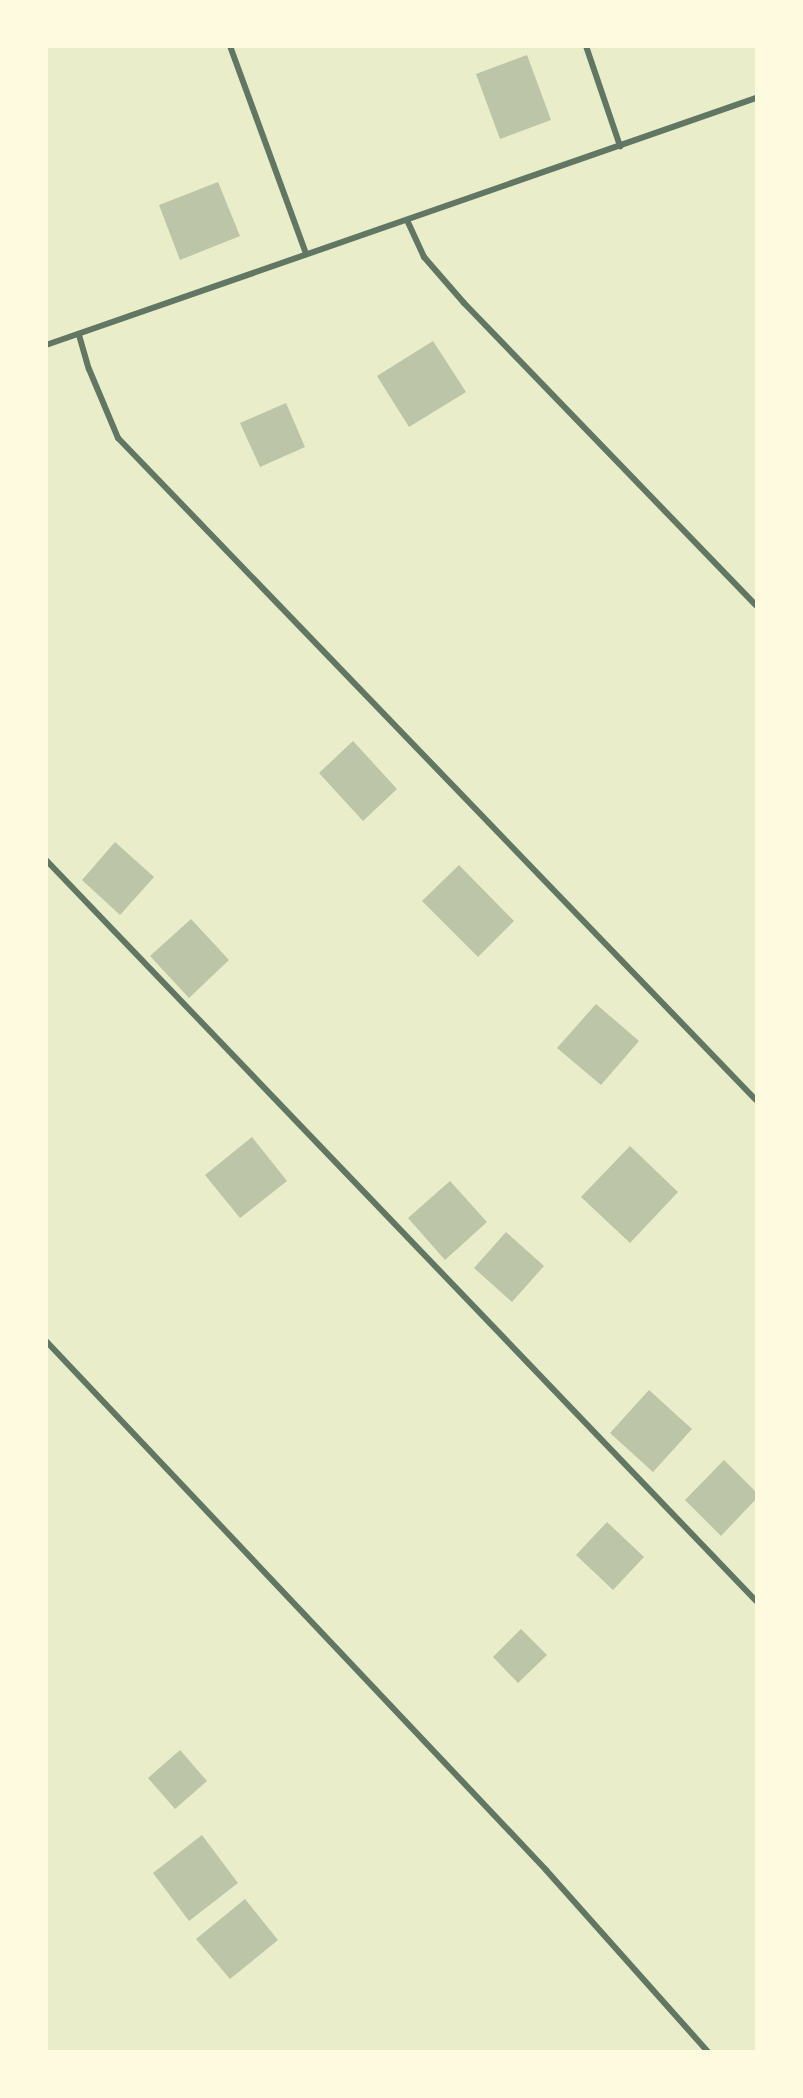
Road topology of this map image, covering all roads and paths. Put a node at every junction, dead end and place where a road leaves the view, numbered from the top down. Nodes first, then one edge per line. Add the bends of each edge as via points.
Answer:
1 (230, 46) edge
2 (586, 46) edge
3 (756, 98) edge
4 (620, 146) junction
5 (407, 220) junction
6 (306, 254) junction
7 (79, 335) junction
8 (46, 345) edge
9 (756, 605) edge
10 (46, 860) edge
11 (756, 1100) edge
12 (46, 1341) edge
13 (756, 1601) edge
14 (708, 2052) edge

1 - 6 street
2 - 4 street
3 - 4 street
4 - 5 street
5 - 6 street
5 - 9 street via 424,257 464,303
6 - 7 street
7 - 8 street
7 - 11 street via 118,438
10 - 13 street
12 - 14 street via 546,1870

